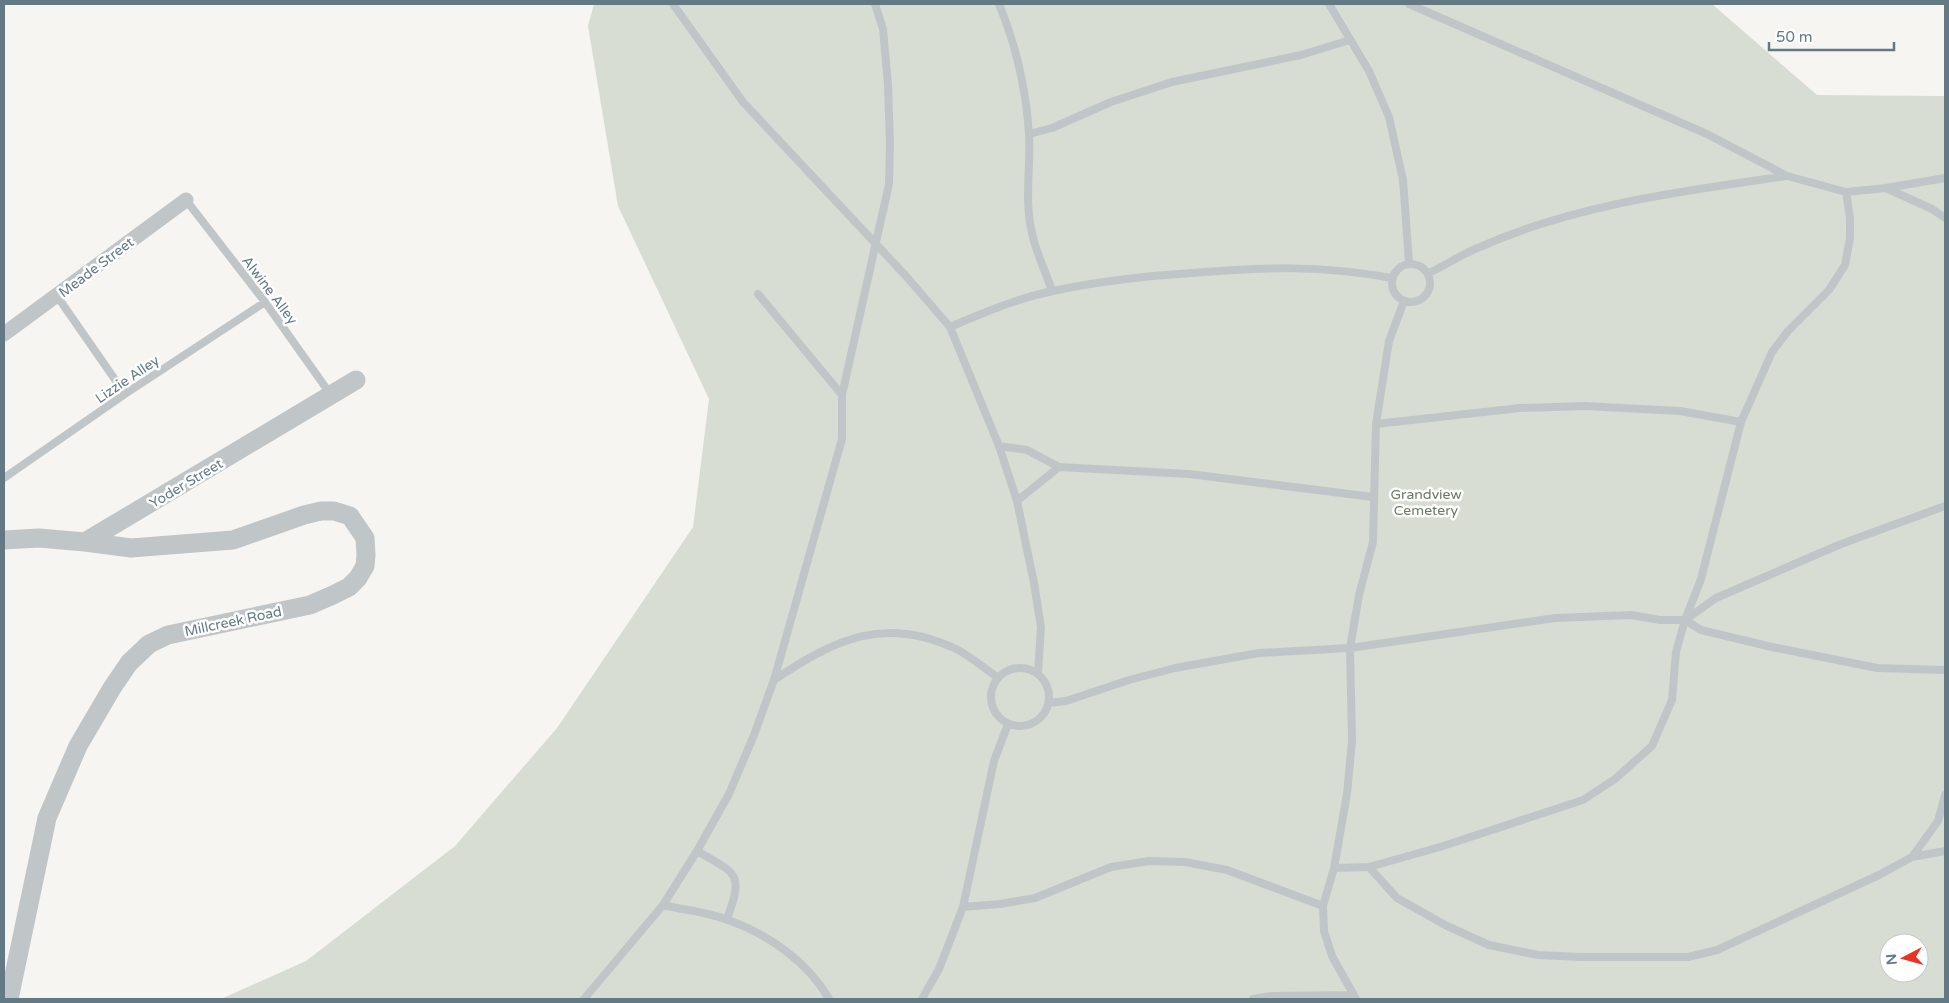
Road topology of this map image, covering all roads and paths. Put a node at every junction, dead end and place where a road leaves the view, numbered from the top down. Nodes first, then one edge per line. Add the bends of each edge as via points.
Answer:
1 (673, 4) edge
2 (875, 4) edge
3 (999, 4) edge
4 (1329, 4) edge
5 (1409, 4) edge
6 (1350, 40) junction
7 (1029, 134) junction
8 (1787, 176) junction
9 (1945, 178) edge
10 (1886, 188) junction
11 (1846, 192) junction
12 (186, 200) joint
13 (1945, 218) edge
14 (876, 245) junction
15 (1409, 263) junction
16 (1429, 274) junction
17 (1392, 278) junction
18 (1052, 291) junction
19 (758, 294) dead end
20 (57, 296) junction
21 (1404, 301) junction
22 (265, 302) junction
23 (950, 327) junction
24 (4, 334) edge
25 (356, 380) dead end
26 (125, 394) junction
27 (842, 395) junction
28 (331, 396) junction
29 (1741, 422) junction
30 (1376, 424) junction
31 (999, 446) junction
32 (1059, 466) junction
33 (4, 478) edge
34 (1374, 497) junction
35 (1017, 501) junction
36 (1945, 506) edge
37 (4, 540) edge
38 (85, 542) junction
39 (1685, 620) junction
40 (1350, 648) junction
41 (1945, 670) edge
42 (1038, 673) junction
43 (997, 677) junction
44 (774, 680) junction
45 (1048, 703) junction
46 (1008, 724) junction
47 (1945, 795) edge
48 (697, 851) junction
49 (1945, 851) edge
50 (1912, 857) junction
51 (1369, 867) junction
52 (1334, 868) junction
53 (663, 905) junction
54 (1323, 906) junction
55 (963, 907) junction
56 (727, 919) junction
57 (1355, 997) edge
58 (9, 999) edge
59 (584, 999) edge
60 (829, 999) edge
61 (922, 999) edge
62 (1253, 999) edge

1 - 14 lane via 743,102
2 - 14 lane via 882,29 890,144 889,184
3 - 7 lane via 1011,33 1023,86
4 - 6 lane
5 - 8 lane via 1707,134
6 - 7 lane via 1301,55 1172,82
6 - 15 lane via 1369,71 1390,117 1402,180
7 - 18 lane via 1031,232
8 - 11 lane
8 - 16 lane via 1668,194 1582,213 1479,247
9 - 10 lane
10 - 11 lane
10 - 13 lane
11 - 29 lane via 1850,238 1845,265 1829,290 1772,352
12 - 20 street, Meade Street
12 - 22 lane, Alwine Alley
14 - 23 lane
14 - 27 lane
15 - 16 lane via 1421,265
15 - 17 lane via 1396,271
16 - 21 lane via 1431,285 1426,296 1416,302
17 - 18 lane via 1321,268 1262,267 1152,276
17 - 21 lane via 1396,295
18 - 23 lane via 987,311
19 - 27 lane
20 - 24 street, Meade Street
20 - 26 lane
21 - 30 lane via 1389,341
22 - 26 lane, Lizzie Alley
22 - 28 lane, Alwine Alley
23 - 31 lane
25 - 28 street, Yoder Street
26 - 33 lane, Lizzie Alley
27 - 44 lane via 842,439
28 - 38 street, Yoder Street
29 - 30 lane via 1680,411 1585,406 1520,408
29 - 39 lane via 1701,579
30 - 34 lane
31 - 32 lane via 1028,450
31 - 35 lane
32 - 34 lane via 1189,474
32 - 35 lane
34 - 40 lane via 1373,542
35 - 42 lane via 1041,627
36 - 39 lane via 1841,544 1716,598
37 - 38 street via 38,538
38 - 58 street, Millcreek Road via 131,548 233,540 304,515 334,510 350,516 357,524 365,538 366,555 365,566 358,578 333,595 310,605 168,635 149,644 129,663 78,746 47,818
39 - 40 lane via 1631,615 1555,618
39 - 41 lane via 1701,630 1877,668
39 - 51 lane via 1676,652 1672,700 1652,746 1615,779 1582,800
40 - 45 lane via 1259,653 1175,668 1066,701
40 - 52 lane via 1352,741
42 - 43 lane via 1024,667 1009,669
42 - 45 lane via 1047,686
43 - 44 lane via 957,650 918,635 888,633 865,634 823,650
43 - 46 lane via 991,689 991,703 997,716
44 - 48 lane via 729,794
45 - 46 lane via 1043,715 1033,723 1021,726
46 - 55 lane via 994,761
47 - 50 lane via 1938,821
48 - 53 lane
48 - 56 lane via 726,867 735,876 737,888
49 - 50 lane
50 - 51 lane via 1879,876 1717,950 1688,957 1538,955 1489,945 1397,898
51 - 52 lane
52 - 54 lane
53 - 56 lane
53 - 59 lane
54 - 55 lane via 1227,870 1184,862 1149,861 1111,867 1035,898
54 - 57 lane via 1324,932 1332,956
55 - 61 lane via 939,968
56 - 60 lane via 781,946 821,985
57 - 62 lane via 1271,996

